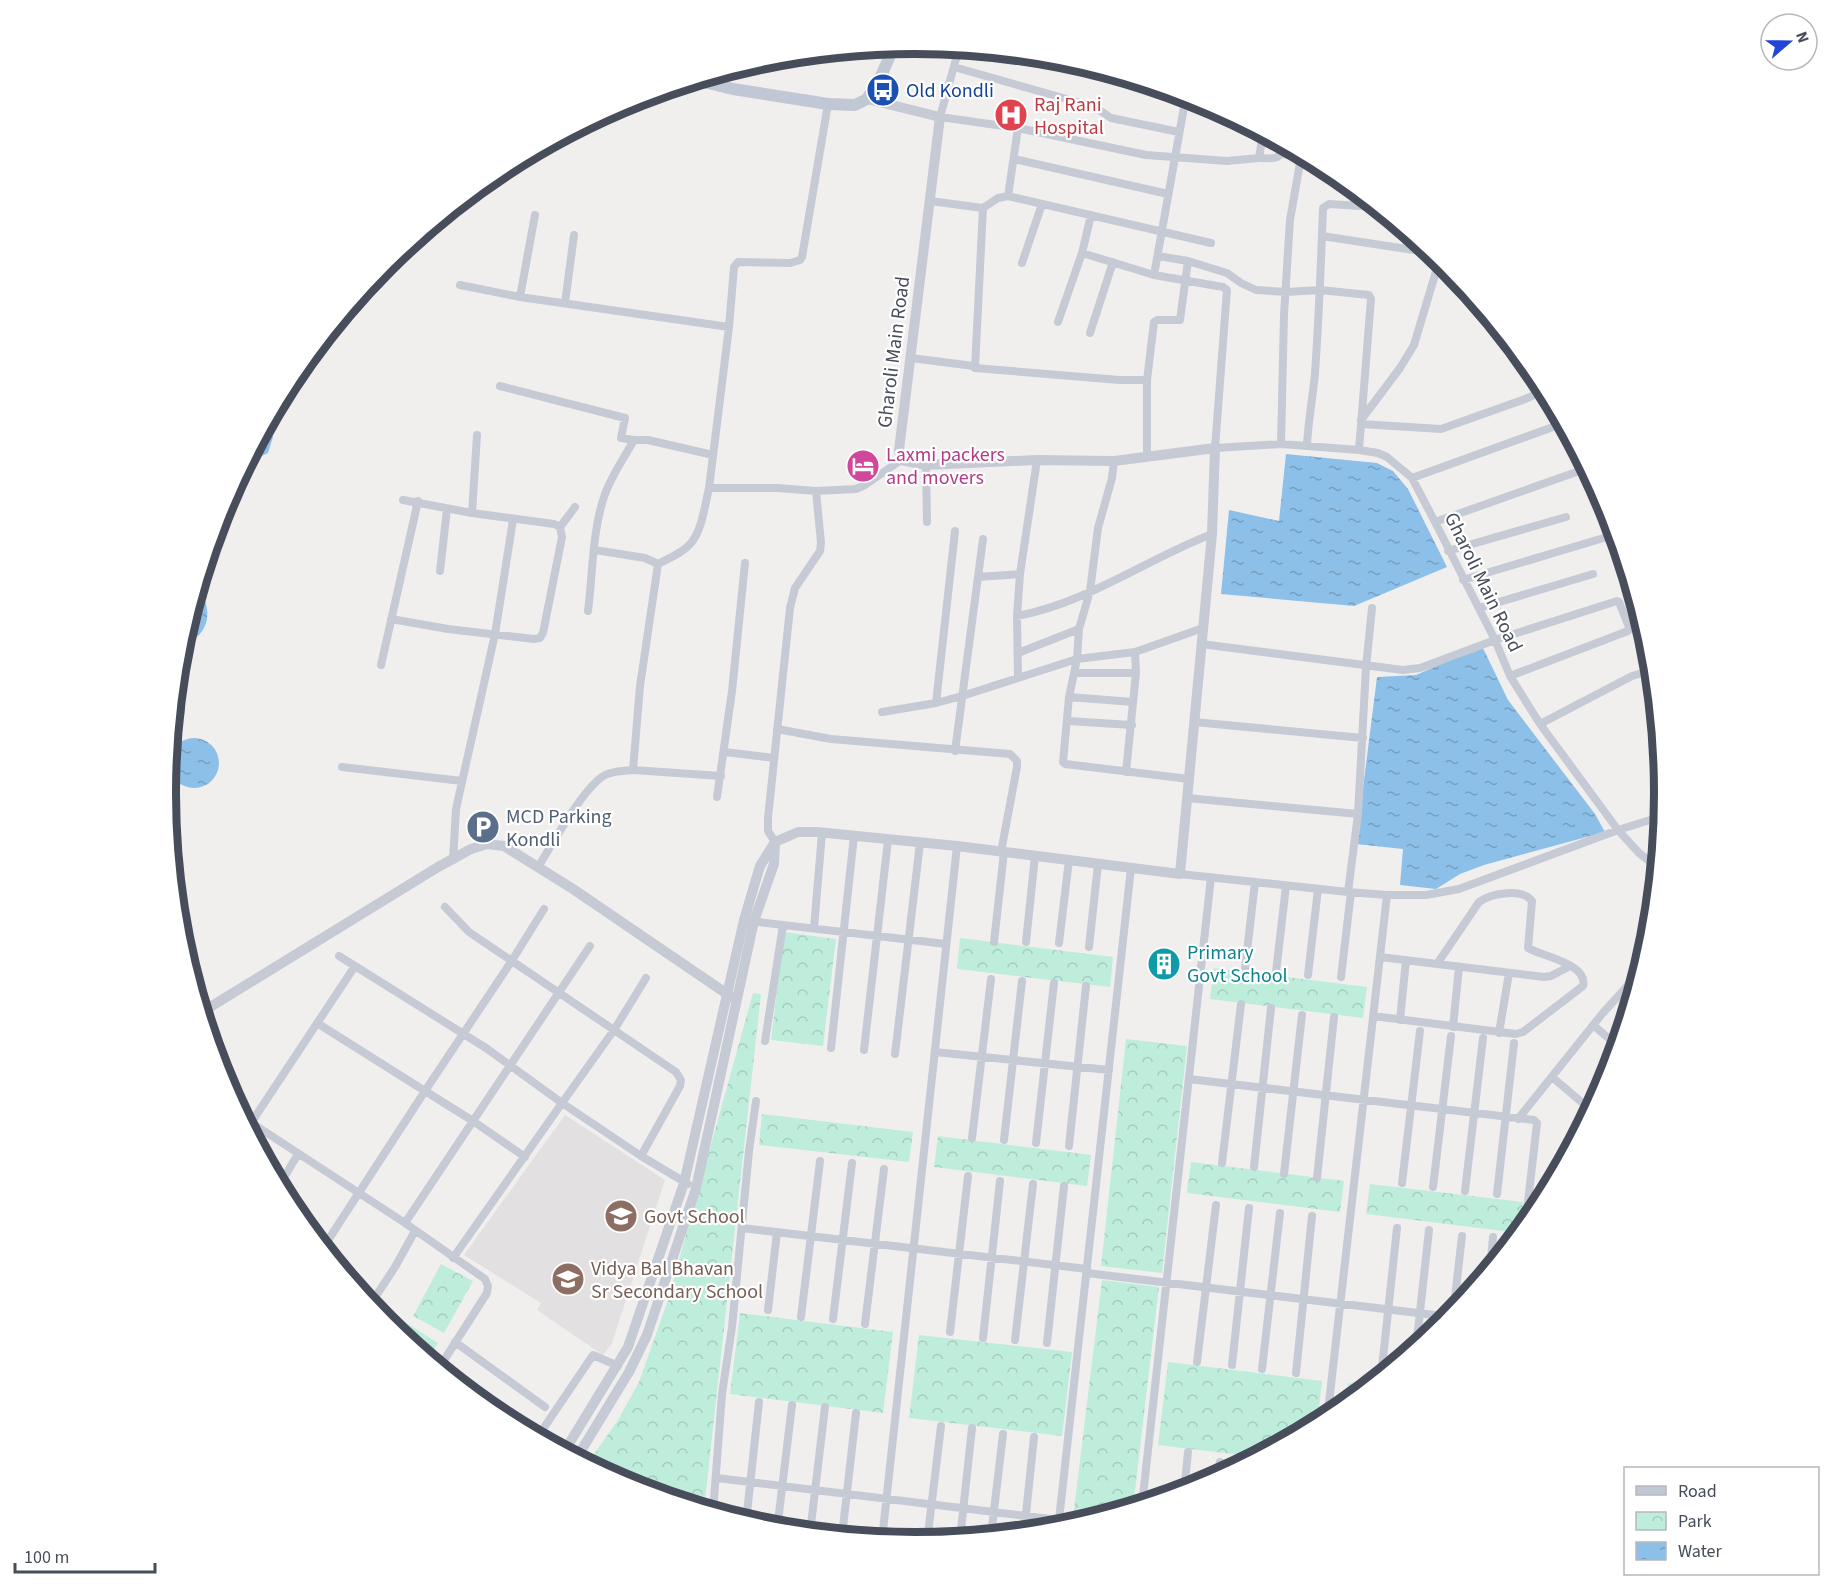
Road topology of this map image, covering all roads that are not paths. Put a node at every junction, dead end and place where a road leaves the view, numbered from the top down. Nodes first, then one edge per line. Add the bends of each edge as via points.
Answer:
1 (890, 55) edge
2 (956, 56) edge
3 (954, 67) junction
4 (709, 83) edge
5 (867, 99) junction
6 (828, 104) junction
7 (1184, 105) edge
8 (940, 117) junction
9 (1018, 128) junction
10 (1179, 132) junction
11 (1262, 140) edge
12 (1282, 151) edge
13 (1174, 158) junction
14 (1259, 158) junction
15 (1014, 159) junction
16 (1299, 162) edge
17 (1168, 194) junction
18 (1008, 196) junction
19 (930, 201) junction
20 (1042, 204) junction
21 (1365, 207) edge
22 (982, 208) junction
23 (1091, 215) junction
24 (535, 216) dead end
25 (1163, 232) junction
26 (574, 235) dead end
27 (1322, 236) junction
28 (1211, 243) dead end
29 (1416, 250) edge
30 (1082, 253) junction
31 (1158, 255) junction
32 (1188, 261) junction
33 (1113, 262) junction
34 (1022, 263) dead end
35 (1437, 270) edge
36 (1154, 275) junction
37 (1184, 281) junction
38 (460, 285) dead end
39 (1320, 290) junction
40 (1286, 292) junction
41 (520, 297) junction
42 (565, 303) junction
43 (1058, 322) dead end
44 (729, 327) junction
45 (1090, 333) dead end
46 (911, 358) junction
47 (974, 366) junction
48 (1147, 380) junction
49 (500, 386) dead end
50 (1537, 394) edge
51 (1361, 422) junction
52 (1557, 426) edge
53 (477, 435) dead end
54 (634, 440) junction
55 (1281, 444) junction
56 (1307, 446) junction
57 (1215, 448) junction
58 (1359, 450) junction
59 (713, 455) junction
60 (1147, 457) junction
61 (901, 460) junction
62 (1036, 460) junction
63 (1114, 461) junction
64 (926, 465) junction
65 (1581, 470) edge
66 (1412, 478) junction
67 (709, 488) junction
68 (816, 491) junction
69 (403, 500) dead end
70 (418, 501) junction
71 (575, 507) dead end
72 (447, 509) junction
73 (472, 513) junction
74 (1566, 517) dead end
75 (513, 520) junction
76 (927, 522) dead end
77 (1435, 522) junction
78 (560, 527) junction
79 (955, 531) dead end
80 (1212, 534) junction
81 (1609, 536) edge
82 (983, 539) dead end
83 (595, 550) junction
84 (1448, 551) junction
85 (745, 563) dead end
86 (658, 564) junction
87 (440, 571) dead end
88 (1020, 574) junction
89 (1593, 574) dead end
90 (978, 577) junction
91 (1463, 580) junction
92 (1090, 591) junction
93 (1372, 608) dead end
94 (1479, 608) junction
95 (588, 611) dead end
96 (1017, 616) junction
97 (391, 619) junction
98 (1203, 628) junction
99 (1079, 629) junction
100 (495, 634) junction
101 (1495, 640) junction
102 (1201, 644) junction
103 (1135, 652) junction
104 (1018, 653) junction
105 (1077, 658) junction
106 (381, 665) dead end
107 (1366, 667) junction
108 (1645, 672) edge
109 (1074, 673) junction
110 (1136, 673) junction
111 (1510, 676) junction
112 (1018, 678) junction
113 (962, 696) junction
114 (1069, 697) junction
115 (1133, 702) junction
116 (936, 703) junction
117 (882, 712) dead end
118 (1068, 722) junction
119 (1194, 722) junction
120 (1540, 724) junction
121 (1132, 725) junction
122 (777, 729) junction
123 (1364, 738) junction
124 (955, 751) junction
125 (725, 752) junction
126 (774, 758) junction
127 (342, 767) dead end
128 (633, 770) junction
129 (1126, 772) junction
130 (721, 776) junction
131 (1189, 779) junction
132 (462, 781) junction
133 (717, 797) dead end
134 (1187, 798) junction
135 (1358, 814) junction
136 (1654, 819) edge
137 (1618, 831) junction
138 (822, 833) junction
139 (854, 836) junction
140 (888, 840) junction
141 (775, 842) junction
142 (920, 843) junction
143 (957, 846) junction
144 (1003, 852) junction
145 (1035, 856) junction
146 (453, 860) junction
147 (1069, 860) junction
148 (1651, 863) edge
149 (1098, 864) junction
150 (538, 867) junction
151 (1131, 868) junction
152 (1180, 874) junction
153 (1211, 877) junction
154 (1255, 882) junction
155 (1286, 886) junction
156 (1318, 889) junction
157 (1349, 892) junction
158 (1388, 895) junction
159 (445, 907) dead end
160 (544, 909) dead end
161 (749, 921) junction
162 (783, 925) junction
163 (814, 928) junction
164 (843, 932) junction
165 (877, 936) junction
166 (908, 940) junction
167 (994, 942) dead end
168 (1026, 942) dead end
169 (1059, 943) dead end
170 (946, 944) junction
171 (590, 946) dead end
172 (1089, 947) dead end
173 (339, 956) dead end
174 (1380, 957) junction
175 (1406, 960) junction
176 (511, 962) junction
177 (1437, 964) junction
178 (355, 966) junction
179 (1570, 966) junction
180 (1459, 967) junction
181 (1245, 969) dead end
182 (1276, 972) dead end
183 (1509, 972) junction
184 (1308, 975) dead end
185 (1341, 977) dead end
186 (646, 978) dead end
187 (990, 979) dead end
188 (1022, 981) dead end
189 (1054, 983) dead end
190 (1631, 983) edge
191 (1086, 986) dead end
192 (561, 993) junction
193 (727, 994) junction
194 (738, 1001) junction
195 (1240, 1004) dead end
196 (208, 1007) edge
197 (1271, 1008) dead end
198 (1302, 1015) dead end
199 (1373, 1016) junction
200 (1334, 1017) dead end
201 (1400, 1020) junction
202 (317, 1023) junction
203 (1593, 1024) junction
204 (614, 1030) junction
205 (1420, 1031) dead end
206 (1452, 1031) junction
207 (1499, 1033) junction
208 (462, 1034) junction
209 (1483, 1038) dead end
210 (765, 1041) dead end
211 (1612, 1041) edge
212 (1514, 1043) dead end
213 (831, 1047) dead end
214 (864, 1050) dead end
215 (935, 1052) junction
216 (895, 1054) dead end
217 (981, 1057) junction
218 (1013, 1060) junction
219 (1045, 1064) junction
220 (511, 1067) junction
221 (1077, 1067) junction
222 (1108, 1071) junction
223 (1552, 1077) junction
224 (1189, 1079) junction
225 (1231, 1084) junction
226 (1262, 1088) junction
227 (425, 1091) junction
228 (1293, 1092) junction
229 (1326, 1095) junction
230 (1364, 1100) junction
231 (756, 1101) dead end
232 (562, 1103) junction
233 (1586, 1105) edge
234 (1411, 1106) junction
235 (1442, 1109) junction
236 (1474, 1113) junction
237 (1506, 1117) junction
238 (1518, 1119) junction
239 (252, 1121) edge
240 (473, 1121) junction
241 (254, 1125) edge
242 (972, 1138) dead end
243 (1004, 1140) dead end
244 (1036, 1143) dead end
245 (1069, 1146) dead end
246 (298, 1154) junction
247 (641, 1156) junction
248 (525, 1157) junction
249 (820, 1161) dead end
250 (852, 1163) dead end
251 (1222, 1163) dead end
252 (1254, 1167) dead end
253 (884, 1169) dead end
254 (1284, 1174) dead end
255 (968, 1176) dead end
256 (284, 1177) edge
257 (1317, 1178) dead end
258 (1000, 1181) dead end
259 (684, 1183) junction
260 (1402, 1183) dead end
261 (1033, 1184) dead end
262 (1064, 1186) dead end
263 (1433, 1187) dead end
264 (696, 1188) junction
265 (1465, 1191) dead end
266 (357, 1194) junction
267 (1497, 1194) dead end
268 (1216, 1205) dead end
269 (1249, 1208) dead end
270 (1527, 1208) edge
271 (1280, 1213) dead end
272 (1312, 1216) dead end
273 (405, 1223) junction
274 (742, 1228) junction
275 (1397, 1228) dead end
276 (1429, 1230) dead end
277 (415, 1231) junction
278 (777, 1233) junction
279 (1462, 1236) dead end
280 (811, 1237) junction
281 (1493, 1237) dead end
282 (843, 1240) junction
283 (327, 1241) edge
284 (875, 1244) junction
285 (913, 1249) junction
286 (959, 1254) junction
287 (1491, 1257) edge
288 (453, 1258) junction
289 (992, 1258) junction
290 (1024, 1262) junction
291 (1056, 1266) junction
292 (1087, 1271) junction
293 (1165, 1282) junction
294 (1206, 1287) junction
295 (1240, 1291) junction
296 (1271, 1295) junction
297 (375, 1297) edge
298 (1304, 1299) junction
299 (1454, 1299) edge
300 (1340, 1304) junction
301 (768, 1310) dead end
302 (1388, 1310) junction
303 (1420, 1313) junction
304 (1439, 1315) edge
305 (801, 1317) dead end
306 (833, 1319) dead end
307 (866, 1324) dead end
308 (950, 1332) dead end
309 (1417, 1335) edge
310 (983, 1338) dead end
311 (1015, 1340) dead end
312 (455, 1342) junction
313 (1047, 1343) dead end
314 (443, 1362) edge
315 (1197, 1362) dead end
316 (1232, 1365) dead end
317 (618, 1366) junction
318 (1382, 1367) edge
319 (1262, 1369) dead end
320 (1296, 1372) dead end
321 (759, 1402) dead end
322 (792, 1405) dead end
323 (1329, 1406) edge
324 (546, 1407) dead end
325 (825, 1407) dead end
326 (856, 1413) dead end
327 (941, 1426) dead end
328 (972, 1428) dead end
329 (542, 1431) edge
330 (1003, 1434) dead end
331 (1034, 1437) dead end
332 (568, 1446) edge
333 (1188, 1452) dead end
334 (580, 1453) edge
335 (1220, 1462) dead end
336 (1219, 1468) edge
337 (717, 1478) junction
338 (750, 1482) junction
339 (1185, 1482) edge
340 (782, 1486) junction
341 (815, 1490) junction
342 (847, 1494) junction
343 (1143, 1497) edge
344 (886, 1499) junction
345 (714, 1505) edge
346 (932, 1505) junction
347 (963, 1509) junction
348 (994, 1512) junction
349 (747, 1513) edge
350 (1026, 1516) junction
351 (1060, 1519) edge
352 (778, 1520) edge
353 (1046, 1521) edge
354 (1025, 1525) edge
355 (811, 1526) edge
356 (843, 1529) edge
357 (993, 1529) edge
358 (961, 1531) edge
359 (883, 1532) edge
360 (928, 1532) edge

1 - 5 main road
2 - 3 street
3 - 8 street
3 - 10 street via 1095,107 1111,118
4 - 6 main road
5 - 6 main road via 855,105
5 - 8 street
6 - 44 street via 802,257 790,263 736,264
7 - 10 street
8 - 9 street
8 - 19 street, Gharoli Main Road
9 - 13 street
9 - 15 street
10 - 13 street
11 - 14 street
12 - 14 street via 1276,158
13 - 14 street
13 - 17 street
15 - 17 street
15 - 18 street
16 - 40 street via 1290,220
17 - 25 street
18 - 20 street
18 - 22 street
19 - 22 street
19 - 46 street, Gharoli Main Road
20 - 23 street
20 - 34 street
21 - 27 street via 1325,205
22 - 47 street
23 - 25 street
23 - 30 street
24 - 41 street
25 - 28 street
25 - 31 street
26 - 42 street
27 - 29 street
27 - 39 street
30 - 33 street
30 - 43 street
31 - 32 street
31 - 36 street
32 - 37 street
32 - 40 street via 1227,273 1256,290
33 - 36 street
33 - 45 street
35 - 51 street via 1414,345
36 - 37 street
37 - 48 street via 1180,320 1154,322
37 - 57 street via 1227,290
38 - 41 street
39 - 40 street
39 - 51 street via 1368,295 1371,299
39 - 56 street
40 - 55 street
41 - 42 street
42 - 44 street
44 - 59 street
46 - 47 street
46 - 61 street, Gharoli Main Road
47 - 48 street
48 - 60 street
49 - 54 street via 625,418 621,438
50 - 51 street via 1441,429
51 - 58 street
52 - 66 street
53 - 73 street
54 - 59 street
54 - 83 street via 605,495
55 - 56 street, Gharoli Main Road
55 - 57 street, Gharoli Main Road
56 - 58 street, Gharoli Main Road
57 - 60 street, Gharoli Main Road
57 - 80 street
58 - 66 street, Gharoli Main Road via 1387,457
59 - 67 street
60 - 63 street, Gharoli Main Road
61 - 64 street, Gharoli Main Road
61 - 68 street via 860,488
62 - 63 street, Gharoli Main Road
62 - 64 street, Gharoli Main Road
62 - 88 street
63 - 92 street via 1098,528
64 - 76 street
65 - 77 street
66 - 77 street, Gharoli Main Road
67 - 68 street
67 - 86 street via 691,543
68 - 122 street via 820,551 792,598
69 - 70 street
70 - 72 street
70 - 97 street
71 - 78 street
72 - 73 street
72 - 87 street
73 - 75 street
74 - 84 street
75 - 78 street
75 - 100 street
77 - 84 street, Gharoli Main Road
78 - 100 street via 562,537 540,638
79 - 116 street
80 - 92 street
80 - 98 street
81 - 91 street
82 - 90 street
83 - 86 street via 645,558
83 - 95 street
84 - 91 street, Gharoli Main Road
85 - 125 street
86 - 128 street via 640,686
88 - 90 street
88 - 96 street
89 - 94 street
90 - 113 street
91 - 94 street, Gharoli Main Road
92 - 96 street
92 - 99 street
93 - 107 street
94 - 101 street, Gharoli Main Road
96 - 104 street
97 - 100 street
97 - 106 street
98 - 102 street
98 - 103 street
99 - 104 street
99 - 105 street
100 - 132 street
101 - 107 street via 1420,668
101 - 111 street, Gharoli Main Road
101 - 111 street via 1619,602 1628,631
102 - 107 street
102 - 119 street
103 - 105 street
103 - 110 street
104 - 112 street
105 - 109 street
105 - 112 street
107 - 123 street
108 - 120 street
109 - 110 street
109 - 114 street
110 - 115 street
111 - 120 street, Gharoli Main Road
112 - 113 street
113 - 116 street
113 - 124 street
114 - 115 street
114 - 118 street
115 - 121 street
116 - 117 street
118 - 121 street
118 - 129 street via 1065,764
119 - 123 street
119 - 131 street
120 - 137 street, Gharoli Main Road
121 - 129 street
122 - 124 street via 831,739
122 - 126 street
123 - 135 street
124 - 144 street via 1010,754 1017,761
125 - 126 street
125 - 130 street
126 - 141 street via 768,831
127 - 132 street
128 - 130 street
128 - 150 street via 611,773 589,787
129 - 131 street
130 - 133 street
131 - 134 street
132 - 146 street
134 - 135 street
134 - 152 street
135 - 157 street
136 - 137 street
137 - 148 street, Gharoli Main Road
137 - 158 street via 1459,889 1426,895
138 - 139 street
138 - 141 street via 798,832
138 - 163 street
139 - 140 street
139 - 164 street
140 - 142 street
140 - 165 street
141 - 161 street via 774,864
142 - 143 street
142 - 166 street
143 - 144 street
143 - 170 street
144 - 145 street
144 - 167 street
145 - 147 street
145 - 168 street
146 - 150 street via 487,844 504,846
146 - 196 street
147 - 149 street
147 - 169 street
149 - 151 street
149 - 172 street
150 - 193 street
151 - 152 street
151 - 222 street
152 - 153 street
153 - 154 street
153 - 224 street
154 - 155 street
154 - 181 street
155 - 156 street
155 - 182 street
156 - 157 street
156 - 184 street
157 - 158 street
157 - 185 street
158 - 174 street
159 - 176 street via 469,932
160 - 176 street
161 - 162 street
161 - 193 street
161 - 194 street
162 - 163 street
162 - 210 street
163 - 164 street
164 - 165 street
164 - 213 street
165 - 166 street
165 - 214 street
166 - 170 street
166 - 216 street
170 - 215 street
171 - 192 street
173 - 178 street
174 - 175 street
174 - 199 street
175 - 177 street
175 - 201 street
176 - 192 street
176 - 208 street
177 - 179 street via 1479,902 1498,894 1532,899 1528,948
177 - 180 street
178 - 202 street
178 - 208 street
179 - 183 street via 1547,977
179 - 207 street via 1583,975 1583,986 1523,1032
180 - 183 street
180 - 206 street
183 - 207 street
186 - 204 street
187 - 217 street
188 - 218 street
189 - 219 street
190 - 203 street
191 - 221 street
192 - 204 street
192 - 220 street
193 - 194 street
193 - 259 street
194 - 264 street
195 - 225 street
197 - 226 street
198 - 228 street
199 - 201 street
199 - 230 street
200 - 229 street
201 - 206 street
202 - 227 street
202 - 239 street
203 - 211 street
203 - 223 street
204 - 232 street
204 - 247 street via 676,1072 681,1080
205 - 234 street
206 - 207 street
206 - 235 street
208 - 220 street
208 - 227 street
209 - 236 street
212 - 237 street
215 - 217 street
215 - 285 street
217 - 218 street
217 - 242 street
218 - 219 street
218 - 243 street
219 - 221 street
219 - 244 street
220 - 232 street
220 - 240 street
221 - 222 street
221 - 245 street
222 - 292 street
223 - 233 street
223 - 238 street
224 - 225 street
224 - 293 street
225 - 226 street
225 - 251 street
226 - 228 street
226 - 252 street
227 - 240 street
227 - 266 street
228 - 229 street
228 - 254 street
229 - 230 street
229 - 257 street
230 - 234 street
230 - 300 street
231 - 274 street
232 - 247 street
232 - 248 street
234 - 235 street
234 - 260 street
235 - 236 street
235 - 263 street
236 - 237 street
236 - 265 street
237 - 238 street
237 - 267 street
238 - 270 street via 1537,1123
240 - 248 street
240 - 273 street
241 - 246 street
246 - 256 street
246 - 266 street
247 - 259 street
248 - 288 street
249 - 280 street
250 - 282 street
253 - 284 street
255 - 286 street
258 - 289 street
259 - 264 street
259 - 317 street
261 - 290 street
262 - 291 street
264 - 334 street via 647,1335
266 - 273 street
266 - 283 street
268 - 294 street
269 - 295 street
271 - 296 street
272 - 298 street
273 - 277 street
274 - 278 street
274 - 337 street via 722,1394
275 - 302 street
276 - 303 street
277 - 288 street
277 - 297 street
278 - 280 street
278 - 301 street
279 - 299 street
280 - 282 street
280 - 305 street
281 - 287 street
282 - 284 street
282 - 306 street
284 - 285 street
284 - 307 street
285 - 286 street
285 - 344 street
286 - 289 street
286 - 308 street
288 - 312 street via 485,1279 488,1286
289 - 290 street
289 - 310 street
290 - 291 street
290 - 311 street
291 - 292 street
291 - 313 street
292 - 293 street
292 - 351 street
293 - 294 street
293 - 343 street
294 - 295 street
294 - 315 street
295 - 296 street
295 - 316 street
296 - 298 street
296 - 319 street
298 - 300 street
298 - 320 street
300 - 302 street
300 - 323 street
302 - 303 street
302 - 318 street
303 - 304 street
303 - 309 street
312 - 314 street
312 - 324 street
317 - 329 street via 593,1355
317 - 332 street
321 - 338 street
322 - 340 street
325 - 341 street
326 - 342 street
327 - 346 street
328 - 347 street
330 - 348 street
331 - 350 street
333 - 339 street
335 - 336 street
337 - 338 street
337 - 345 street
338 - 340 street
338 - 349 street
340 - 341 street
340 - 352 street
341 - 342 street
341 - 355 street
342 - 344 street
342 - 356 street
344 - 346 street
344 - 359 street
346 - 347 street
346 - 360 street
347 - 348 street
347 - 358 street
348 - 350 street
348 - 357 street
350 - 353 street
350 - 354 street

